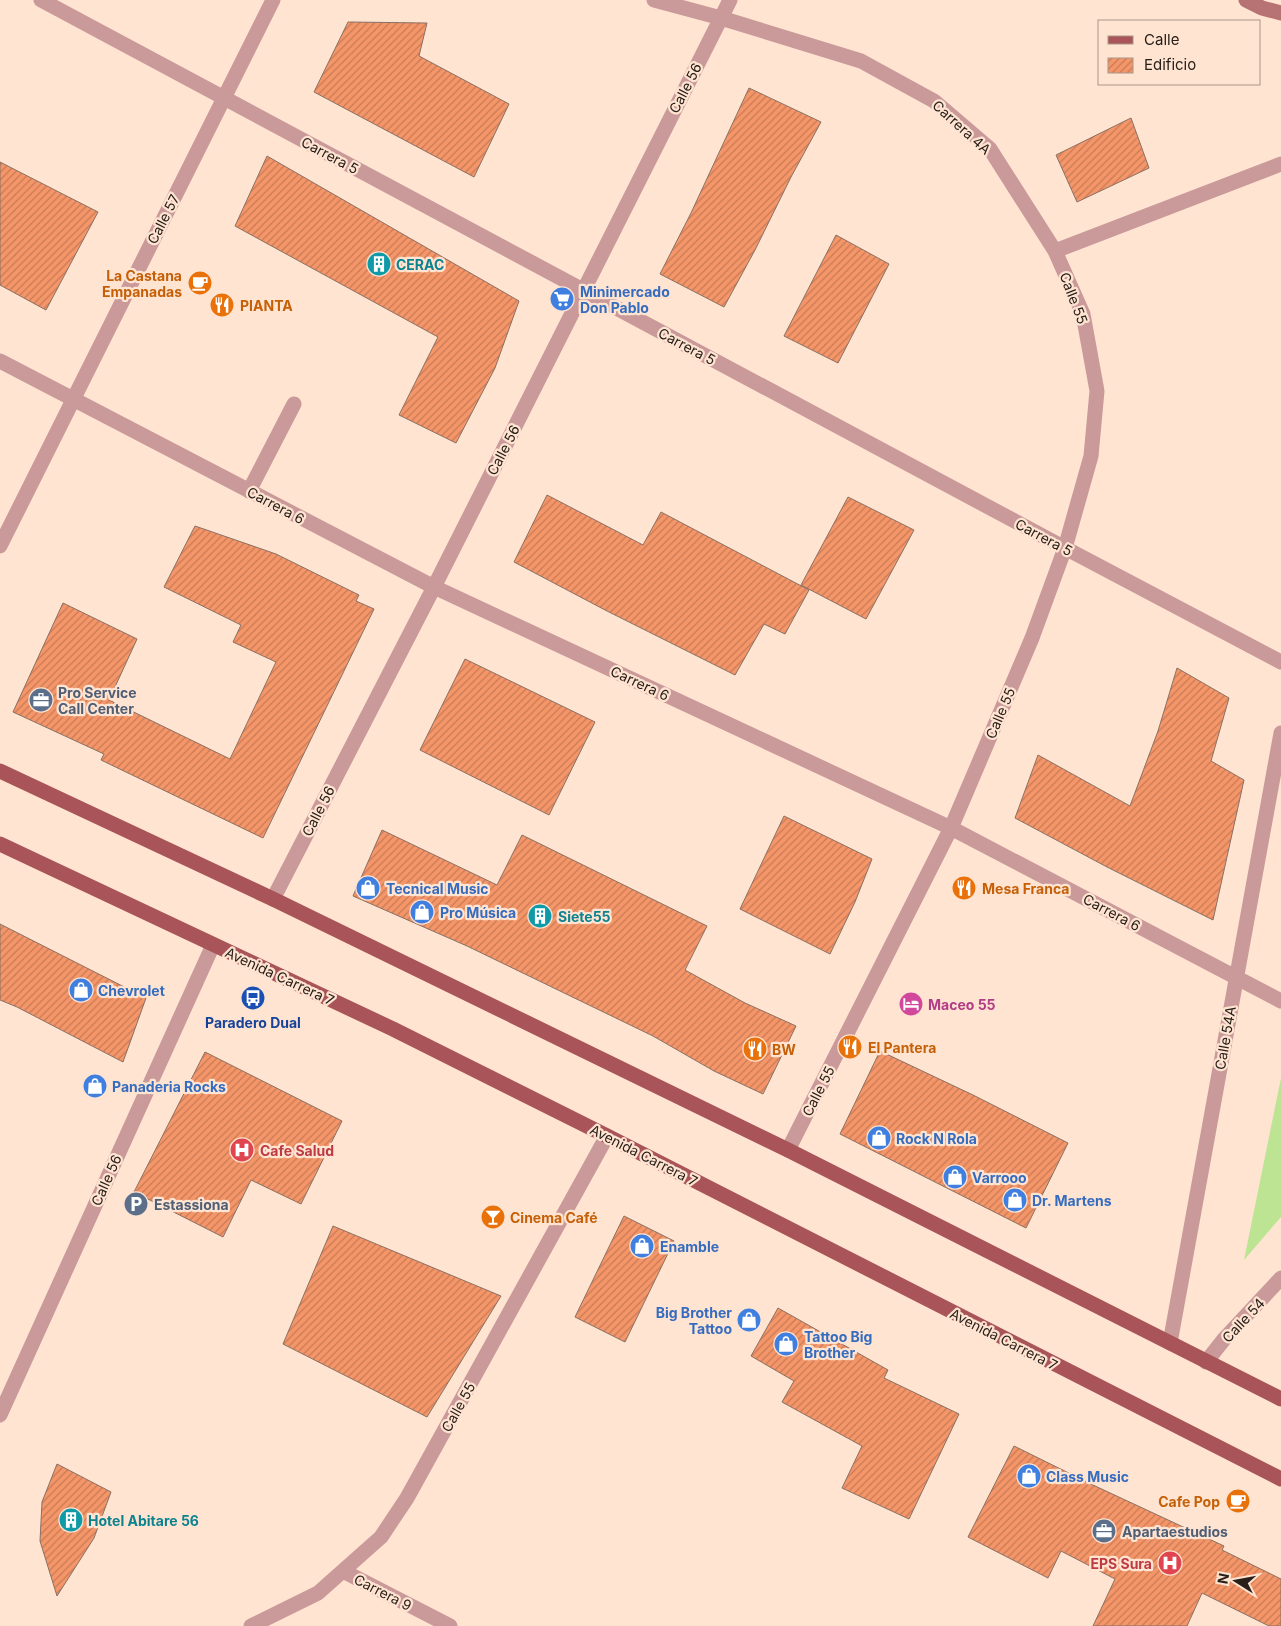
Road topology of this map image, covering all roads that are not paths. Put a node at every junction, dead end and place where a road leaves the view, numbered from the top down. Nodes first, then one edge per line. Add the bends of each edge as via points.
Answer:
1 (41, 0) edge
2 (273, 0) edge
3 (654, 0) edge
4 (730, 0) edge
5 (1246, 0) edge
6 (1262, 8) junction
7 (1281, 13) edge
8 (721, 18) junction
9 (1281, 22) edge
10 (224, 98) junction
11 (1281, 164) edge
12 (1055, 251) junction
13 (583, 290) junction
14 (0, 361) edge
15 (74, 398) junction
16 (294, 404) dead end
17 (249, 490) junction
18 (0, 546) edge
19 (1065, 548) junction
20 (434, 587) junction
21 (1281, 662) edge
22 (1281, 733) edge
23 (0, 771) edge
24 (951, 828) junction
25 (0, 844) edge
26 (273, 899) junction
27 (212, 945) junction
28 (1236, 977) junction
29 (1281, 1001) edge
30 (607, 1136) junction
31 (788, 1150) junction
32 (1281, 1278) edge
33 (1170, 1343) junction
34 (1206, 1362) junction
35 (1281, 1399) edge
36 (1, 1412) edge
37 (1281, 1479) edge
38 (343, 1571) junction
39 (251, 1626) edge
40 (450, 1626) edge

1 - 10 street, Carrera 5
2 - 10 street, Calle 57
3 - 8 street, Carrera 4A
4 - 8 street, Calle 56
5 - 6 street
6 - 7 street
6 - 9 street
8 - 12 street, Carrera 4A via 861,61 934,101 990,148
8 - 13 street, Calle 56
10 - 13 street, Carrera 5
10 - 15 street, Calle 57
11 - 12 street
12 - 19 street, Calle 55 via 1083,314 1097,390 1091,456
13 - 19 street, Carrera 5
13 - 20 street, Calle 56
14 - 15 street, Carrera 6
15 - 17 street, Carrera 6
15 - 18 street, Calle 57
16 - 17 street
17 - 20 street, Carrera 6
19 - 21 street, Carrera 5
19 - 24 street, Calle 55 via 1032,638
20 - 24 street, Carrera 6
20 - 26 street, Calle 56
22 - 28 street, Calle 54A
23 - 26 main road
24 - 28 street, Carrera 6
24 - 31 street, Calle 55
25 - 27 main road, Avenida Carrera 7
26 - 31 main road
27 - 30 main road, Avenida Carrera 7 via 393,1029
27 - 36 street, Calle 56
28 - 29 street, Carrera 6
28 - 33 street, Calle 54A
30 - 37 main road, Avenida Carrera 7
30 - 38 street, Calle 55 via 407,1498 381,1537
31 - 33 main road
32 - 34 street, Calle 54
33 - 34 main road
34 - 35 main road
38 - 39 street, Calle 55 via 318,1593
38 - 40 street, Carrera 9

